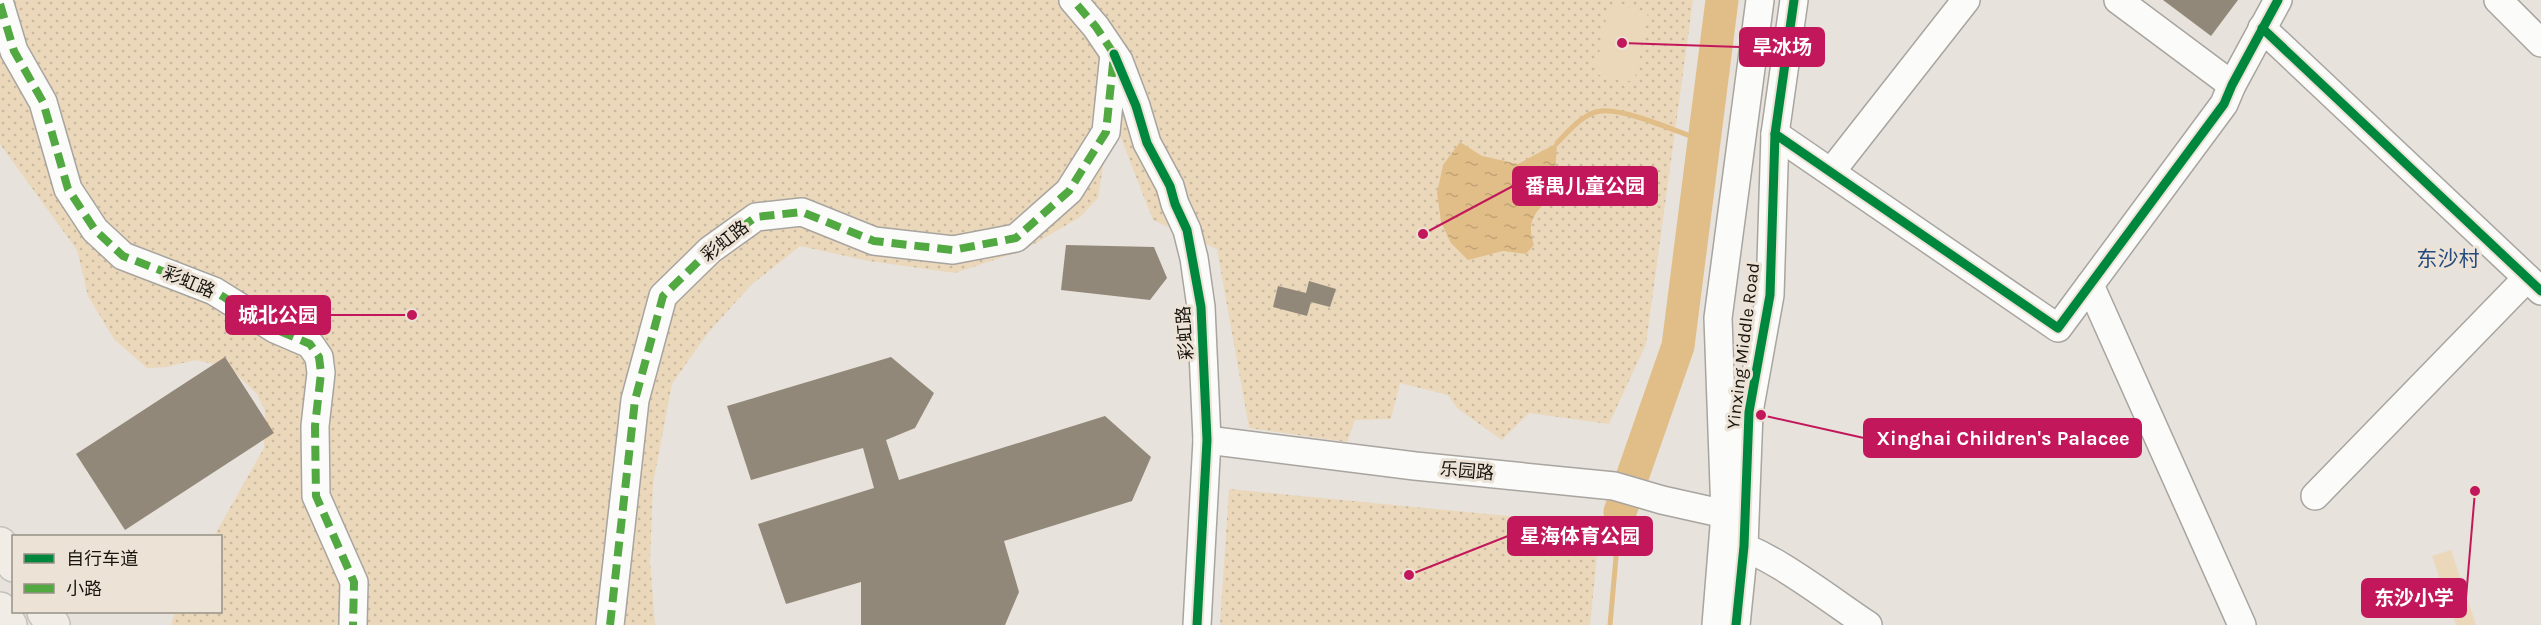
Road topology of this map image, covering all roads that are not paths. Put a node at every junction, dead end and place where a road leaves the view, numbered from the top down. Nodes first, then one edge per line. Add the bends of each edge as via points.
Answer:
1 (1073, 0) edge
2 (1760, 0) edge
3 (1794, 0) edge
4 (1966, 0) edge
5 (2118, 0) edge
6 (2278, 0) edge
7 (2498, 0) edge
8 (0, 4) edge
9 (2262, 28) junction
10 (2541, 43) edge
11 (1114, 54) junction
12 (2232, 85) junction
13 (1775, 134) junction
14 (1831, 172) junction
15 (2534, 284) edge
16 (2090, 285) junction
17 (1207, 440) junction
18 (2315, 496) dead end
19 (1725, 514) junction
20 (1734, 543) junction
21 (0, 544) edge
22 (12, 562) edge
23 (0, 609) edge
24 (10, 625) edge
25 (353, 625) edge
26 (610, 625) edge
27 (1197, 625) edge
28 (1716, 625) edge
29 (1736, 625) edge
30 (1868, 625) edge
31 (2242, 625) edge

1 - 11 street, 彩虹路
2 - 19 street, Yinxing Middle Road via 1718,318
3 - 13 street, Yinxing Middle Road
4 - 14 street
5 - 12 street
6 - 9 street
7 - 10 street
8 - 25 street, 彩虹路 via 14,51 43,102 68,189 95,230 123,256 214,291 275,329 310,344 319,357 316,496 354,582
9 - 12 street
9 - 15 street
11 - 17 street, 彩虹路 via 1147,143 1170,186 1190,239 1201,307
11 - 26 street, 彩虹路 via 1106,132 1069,191 1016,238 953,250 874,241 802,212 756,217 710,250 663,296 634,400
12 - 16 street via 2224,104
13 - 14 street
13 - 20 street, Yinxing Middle Road via 1770,295 1749,412
14 - 16 street via 2058,327
15 - 18 street
16 - 31 street
17 - 19 street, 乐园路 via 1614,486
17 - 27 street, 彩虹路
19 - 20 street, Yinxing Middle Road
20 - 28 street, Yinxing Middle Road
20 - 29 street, Yinxing Middle Road
20 - 30 street
21 - 22 main road
23 - 24 main road

